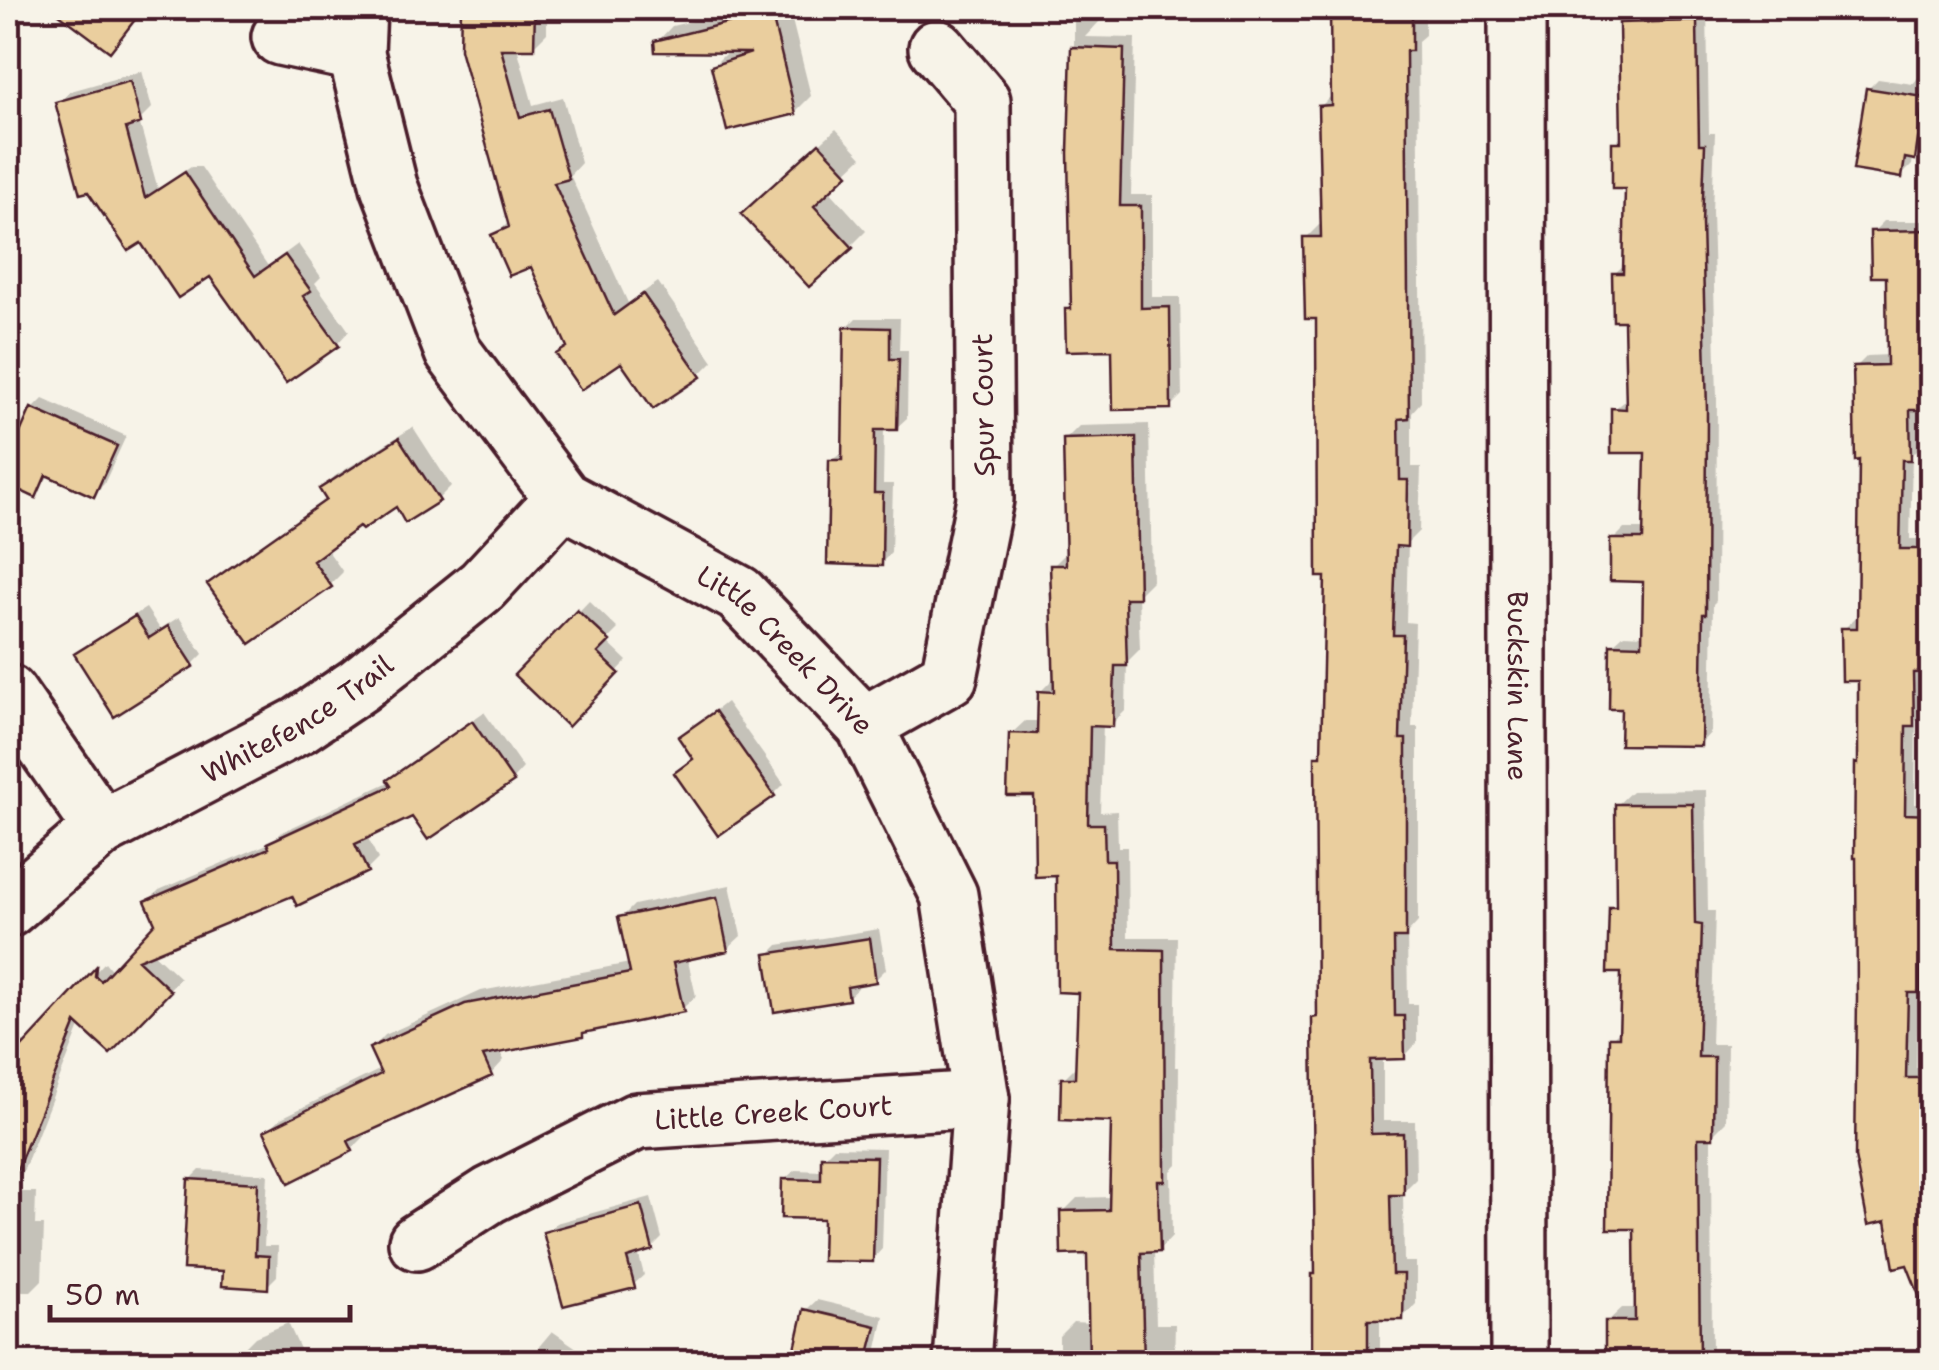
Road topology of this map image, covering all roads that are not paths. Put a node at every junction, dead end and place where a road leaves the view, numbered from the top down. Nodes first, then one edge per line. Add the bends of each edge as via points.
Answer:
1 (1517, 8) edge
2 (357, 30) edge
3 (280, 37) dead end
4 (937, 48) dead end
5 (563, 499) junction
6 (8, 694) edge
7 (864, 725) junction
8 (102, 828) junction
9 (8, 909) edge
10 (981, 1099) junction
11 (417, 1242) dead end
12 (962, 1362) edge
13 (1519, 1362) edge

1 - 13 street, Buckskin Lane
2 - 3 street, Little Creek Drive
2 - 5 street, Little Creek Drive via 389,186 453,352
4 - 7 street, Spur Court via 982,101 985,499 949,676
5 - 7 street, Little Creek Drive via 739,594
5 - 8 street, Whitefence Trail via 482,586 359,685 300,725
6 - 8 street
7 - 10 street, Little Creek Drive via 949,894
8 - 9 street, Whitefence Trail
10 - 11 street, Little Creek Court via 637,1120
10 - 12 street, Little Creek Drive

